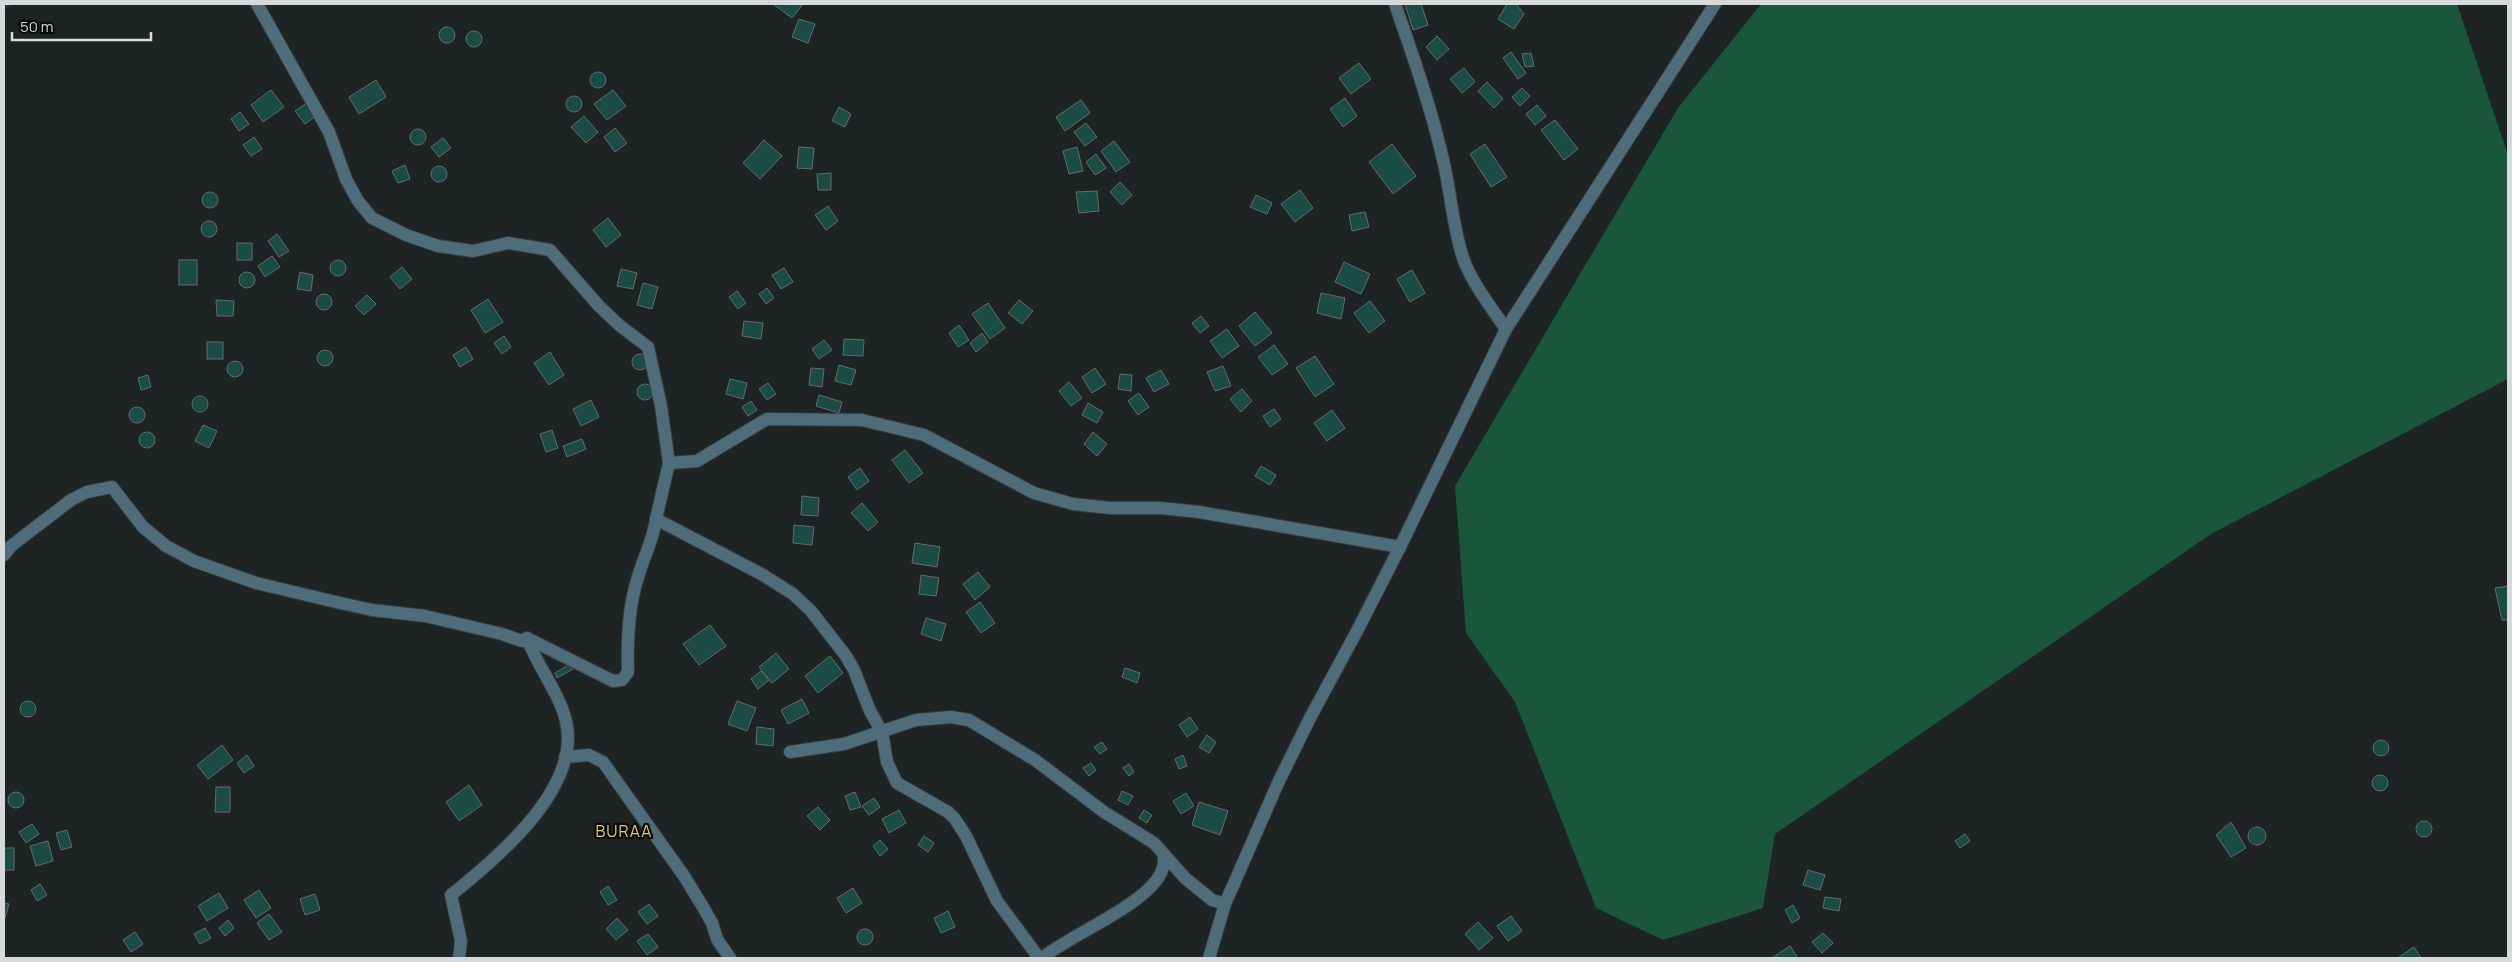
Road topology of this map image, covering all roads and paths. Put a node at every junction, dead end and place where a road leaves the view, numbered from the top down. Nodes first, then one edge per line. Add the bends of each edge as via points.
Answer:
1 (257, 4) edge
2 (1395, 4) edge
3 (1715, 4) edge
4 (1506, 329) junction
5 (669, 463) junction
6 (656, 519) junction
7 (1400, 547) junction
8 (4, 555) edge
9 (527, 638) junction
10 (882, 732) junction
11 (790, 752) dead end
12 (565, 757) junction
13 (1164, 855) junction
14 (1225, 904) junction
15 (459, 958) edge
16 (730, 958) edge
17 (1040, 958) edge
18 (1209, 958) edge

1 - 5 street via 329,132 346,179 372,218 438,246 474,251 508,243 550,250 599,306 648,347
2 - 4 street via 1439,148 1463,259 1484,298
3 - 4 street
4 - 7 street
5 - 6 street
5 - 7 street via 697,461 767,419 862,420 924,435 1034,493 1073,504 1199,512
6 - 9 street via 653,540 638,577 627,628 628,672 622,680 613,681
6 - 10 street via 763,575 799,600 825,627 846,656
7 - 14 street via 1310,718
8 - 9 street via 10,546 71,500 87,492 112,488 144,527 166,546 194,561 256,583 336,602 426,616 522,641
9 - 12 street via 566,722
10 - 11 street via 844,744
10 - 13 street via 916,720 969,720 1035,760 1104,812 1154,843
10 - 17 street via 887,762 897,783 955,819 997,901
12 - 15 street via 556,782 513,843 451,895 460,941
12 - 16 street via 589,755 603,762 684,876
13 - 14 street via 1212,900
13 - 17 street via 1162,871 1145,893
14 - 18 street

